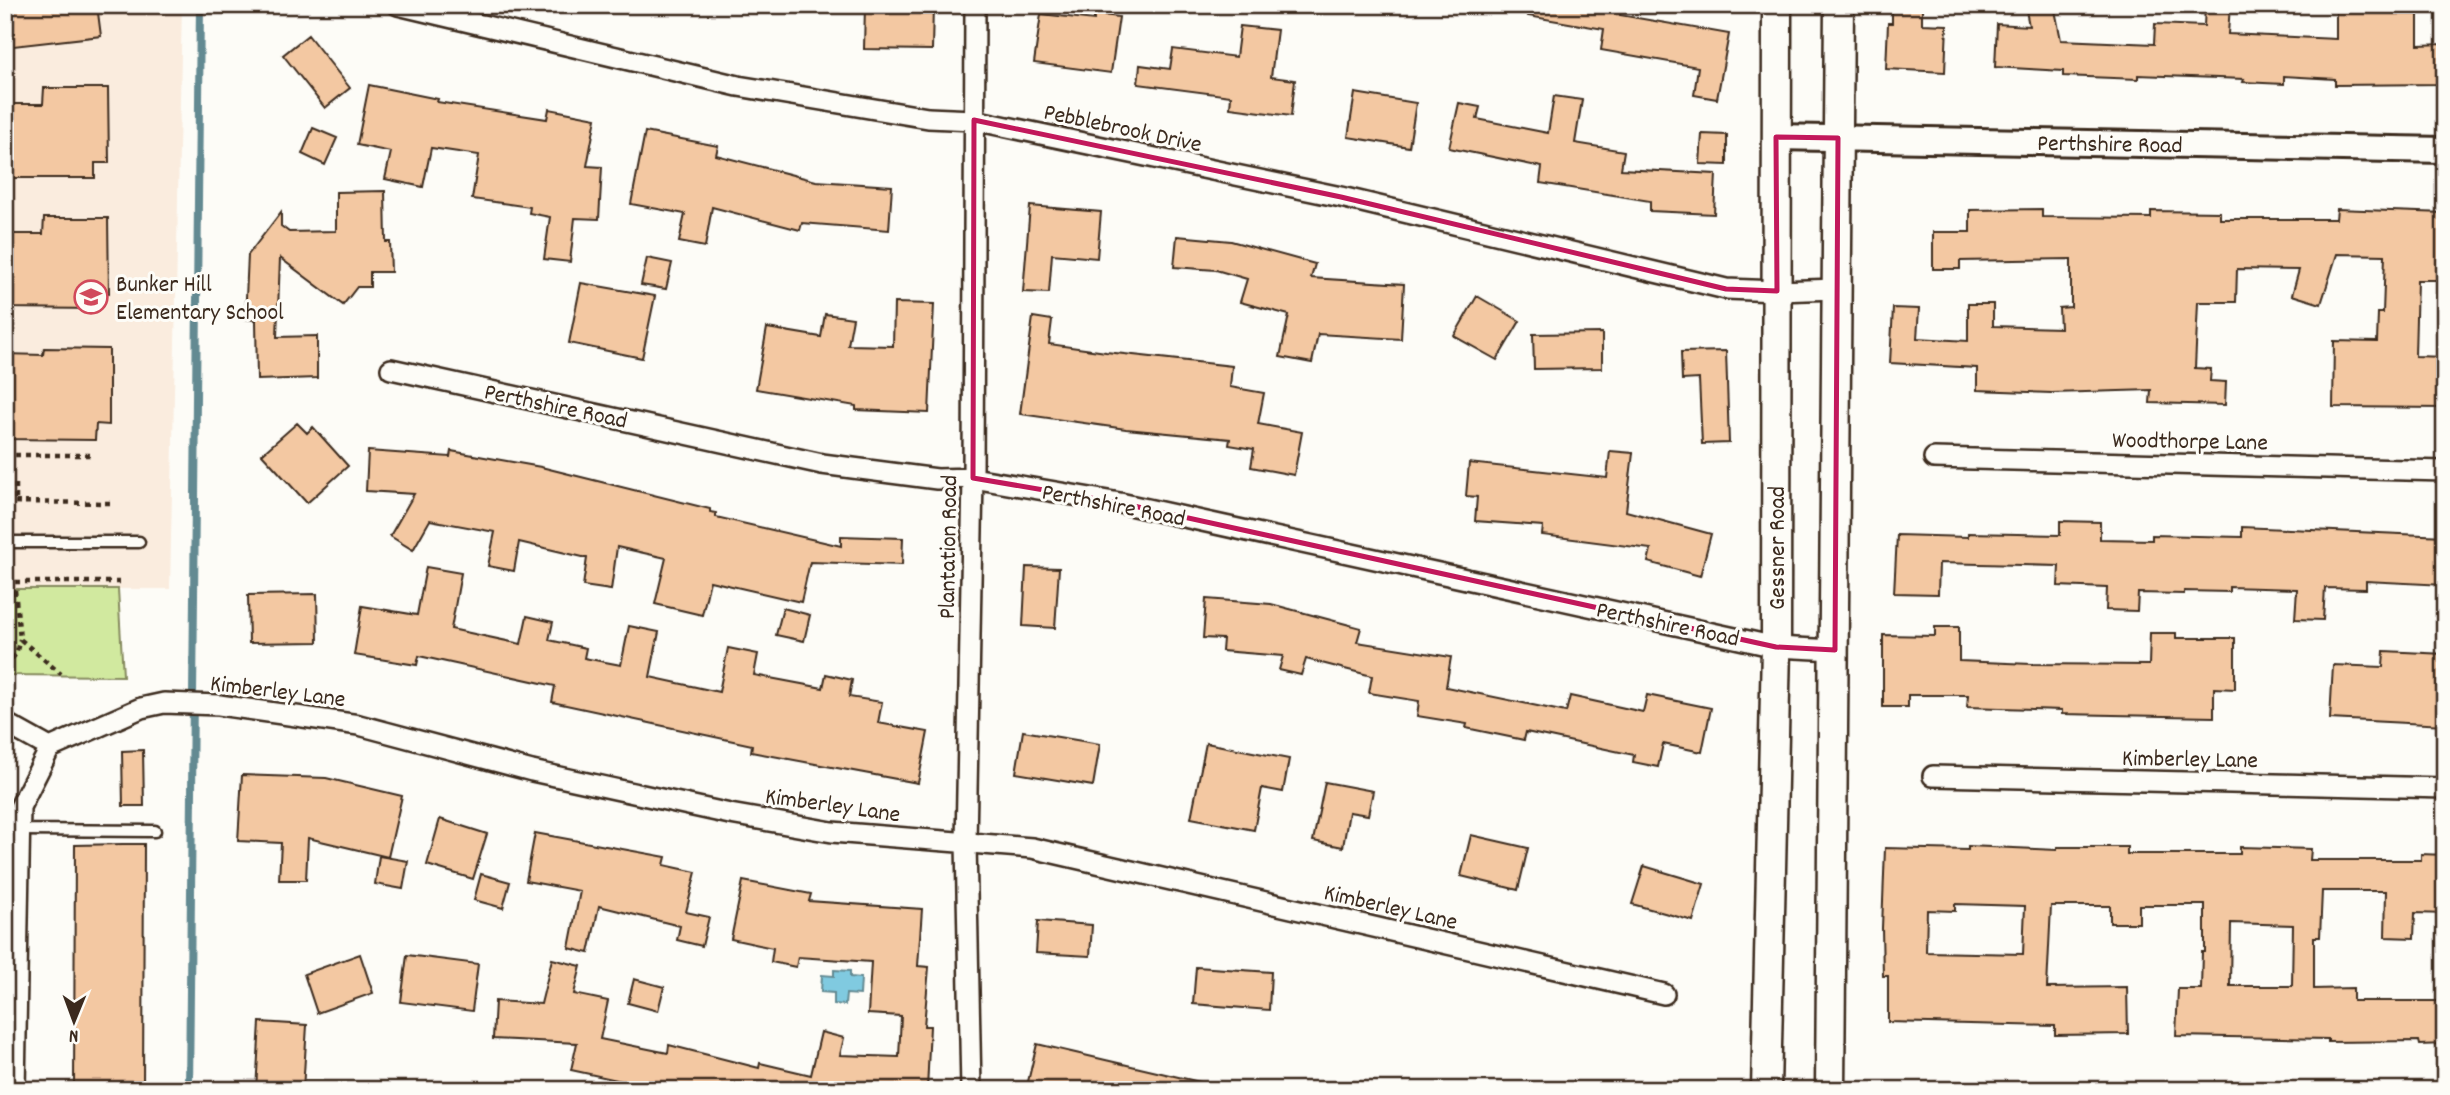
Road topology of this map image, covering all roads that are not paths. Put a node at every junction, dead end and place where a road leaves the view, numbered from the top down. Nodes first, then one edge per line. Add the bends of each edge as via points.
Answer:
1 (398, 5) edge
2 (975, 5) edge
3 (1777, 5) edge
4 (1839, 5) edge
5 (974, 120) junction
6 (1776, 137) junction
7 (1838, 138) junction
8 (2445, 150) edge
9 (1837, 289) junction
10 (1777, 291) junction
11 (391, 369) dead end
12 (1934, 458) dead end
13 (2445, 471) edge
14 (973, 478) junction
15 (5, 542) edge
16 (139, 542) dead end
17 (1776, 647) junction
18 (1835, 650) junction
19 (5, 723) edge
20 (50, 748) junction
21 (1934, 776) dead end
22 (2445, 788) edge
23 (13, 824) edge
24 (155, 831) dead end
25 (966, 843) junction
26 (1664, 994) dead end
27 (10, 1027) edge
28 (15, 1090) edge
29 (971, 1090) edge
30 (1766, 1090) edge
31 (1830, 1090) edge

1 - 5 street, Pebblebrook Drive via 738,86 929,118
2 - 5 street, Plantation Road
3 - 6 main road, Gessner Road
4 - 7 main road
5 - 10 street, Pebblebrook Drive via 1341,197 1726,289
5 - 14 street, Plantation Road
6 - 7 street, Perthshire Road
6 - 10 main road, Gessner Road
7 - 8 street, Perthshire Road
7 - 9 main road
9 - 10 street, Pebblebrook Drive
9 - 18 main road
10 - 17 main road, Gessner Road
11 - 14 street, Perthshire Road via 822,464
12 - 13 street, Woodthorpe Lane
14 - 17 street, Perthshire Road via 1120,503
14 - 25 street, Plantation Road
15 - 16 lane
17 - 18 street, Perthshire Road
17 - 30 main road, Gessner Road
18 - 31 main road
19 - 20 street
20 - 23 street
20 - 25 street, Kimberley Lane via 141,708 164,703 219,705 359,725 531,771 730,814 832,832
21 - 22 street, Kimberley Lane
23 - 24 lane
23 - 27 street
25 - 26 street, Kimberley Lane via 1032,848
25 - 29 street, Plantation Road
27 - 28 street

